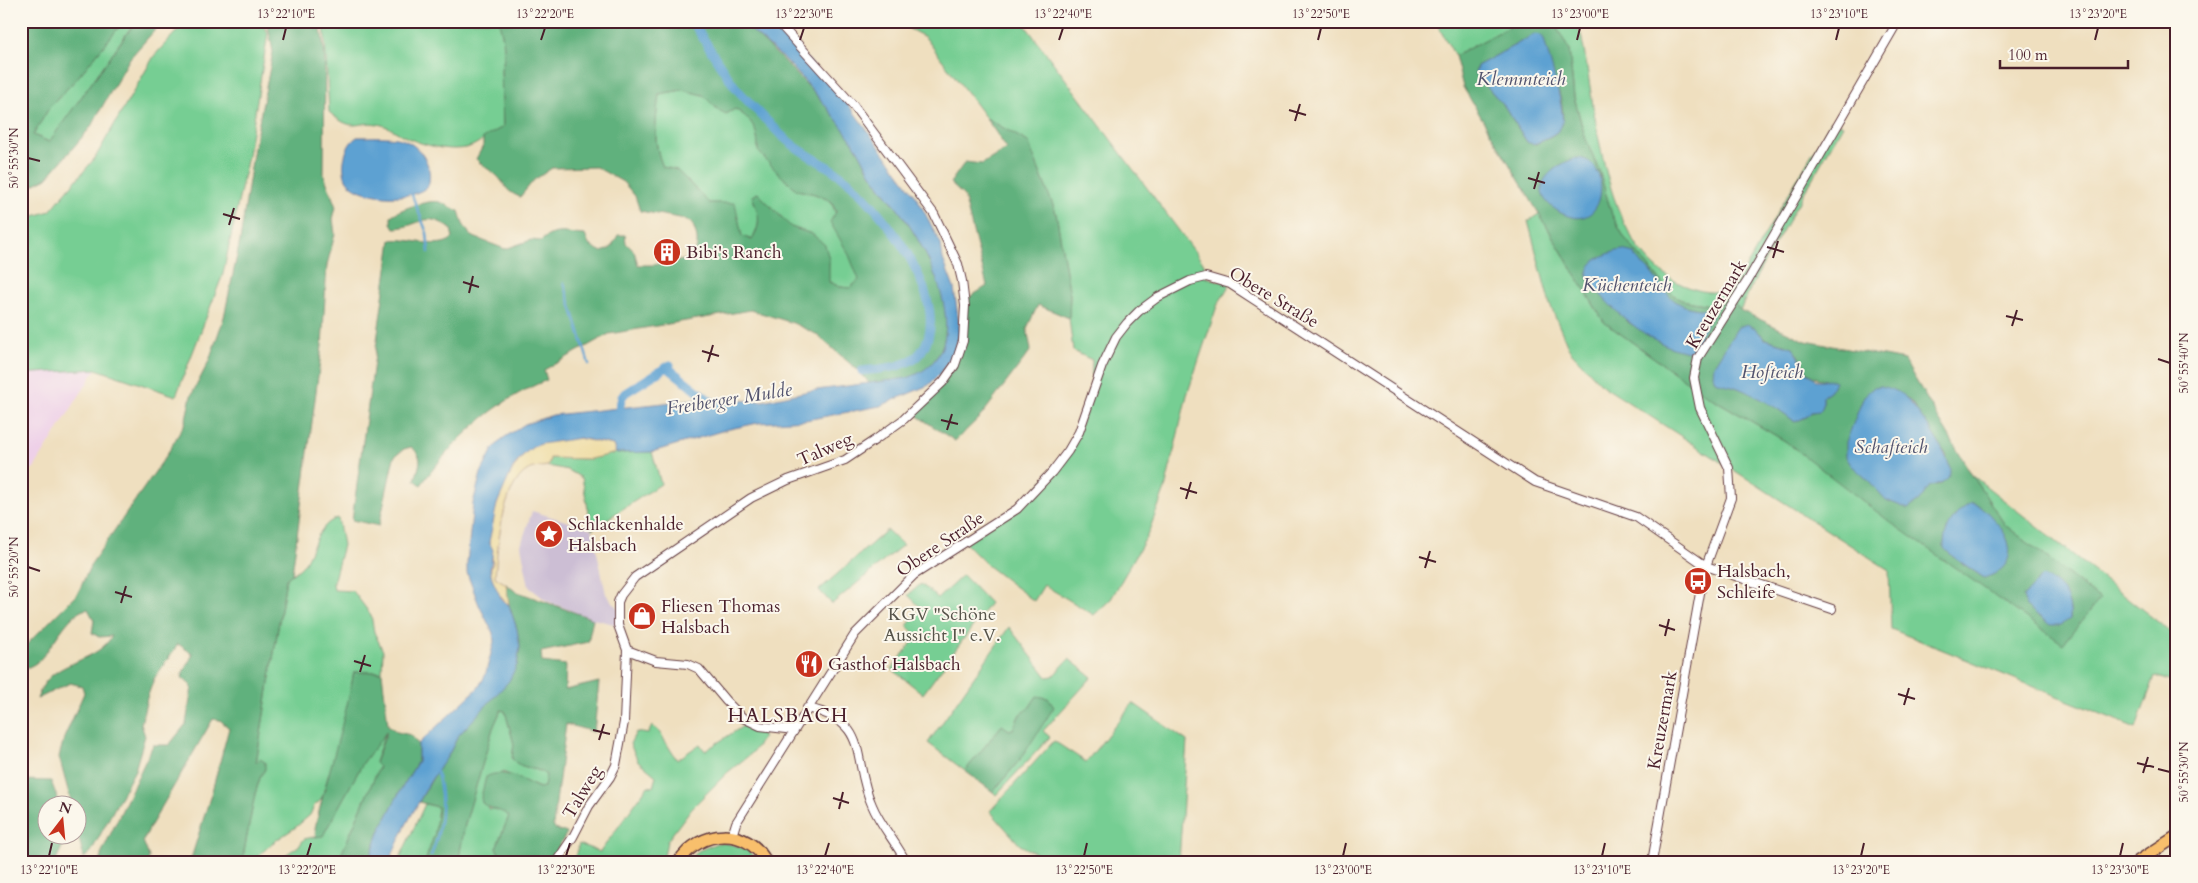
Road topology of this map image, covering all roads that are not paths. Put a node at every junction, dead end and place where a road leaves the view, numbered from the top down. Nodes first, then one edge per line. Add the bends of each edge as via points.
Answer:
1 (777, 21) edge
2 (1898, 21) edge
3 (1706, 566) junction
4 (1832, 610) dead end
5 (627, 650) junction
6 (807, 708) junction
7 (794, 730) junction
8 (732, 836) junction
9 (2177, 836) edge
10 (556, 862) edge
11 (679, 862) edge
12 (766, 862) edge
13 (906, 862) edge
14 (1652, 862) edge
15 (2137, 862) edge

1 - 5 street, Talweg via 853,105 934,214 958,264 962,281 965,306 963,340 955,365 943,382 904,419 875,440 845,460 788,480 751,498 635,577 618,602 618,625
2 - 3 street, Kreuzermark via 1748,280 1698,358 1694,378 1700,408 1729,468 1731,498
3 - 4 street, Obere Straße
3 - 6 street, Obere Straße via 1636,517 1535,482 1230,284 1202,278 1177,286 1158,297 1127,323 1102,366 1079,432 1052,472 1017,509 914,575 855,634
3 - 14 street, Kreuzermark
5 - 7 street via 656,661 688,664 699,669 743,718 760,726
5 - 10 street, Talweg via 624,722 616,765
6 - 7 street, Obere Straße
6 - 13 street via 835,718 850,730 857,744 872,806
7 - 8 street, Obere Straße via 736,823
8 - 11 main road via 714,836 700,841
8 - 12 main road via 753,844
9 - 15 main road

